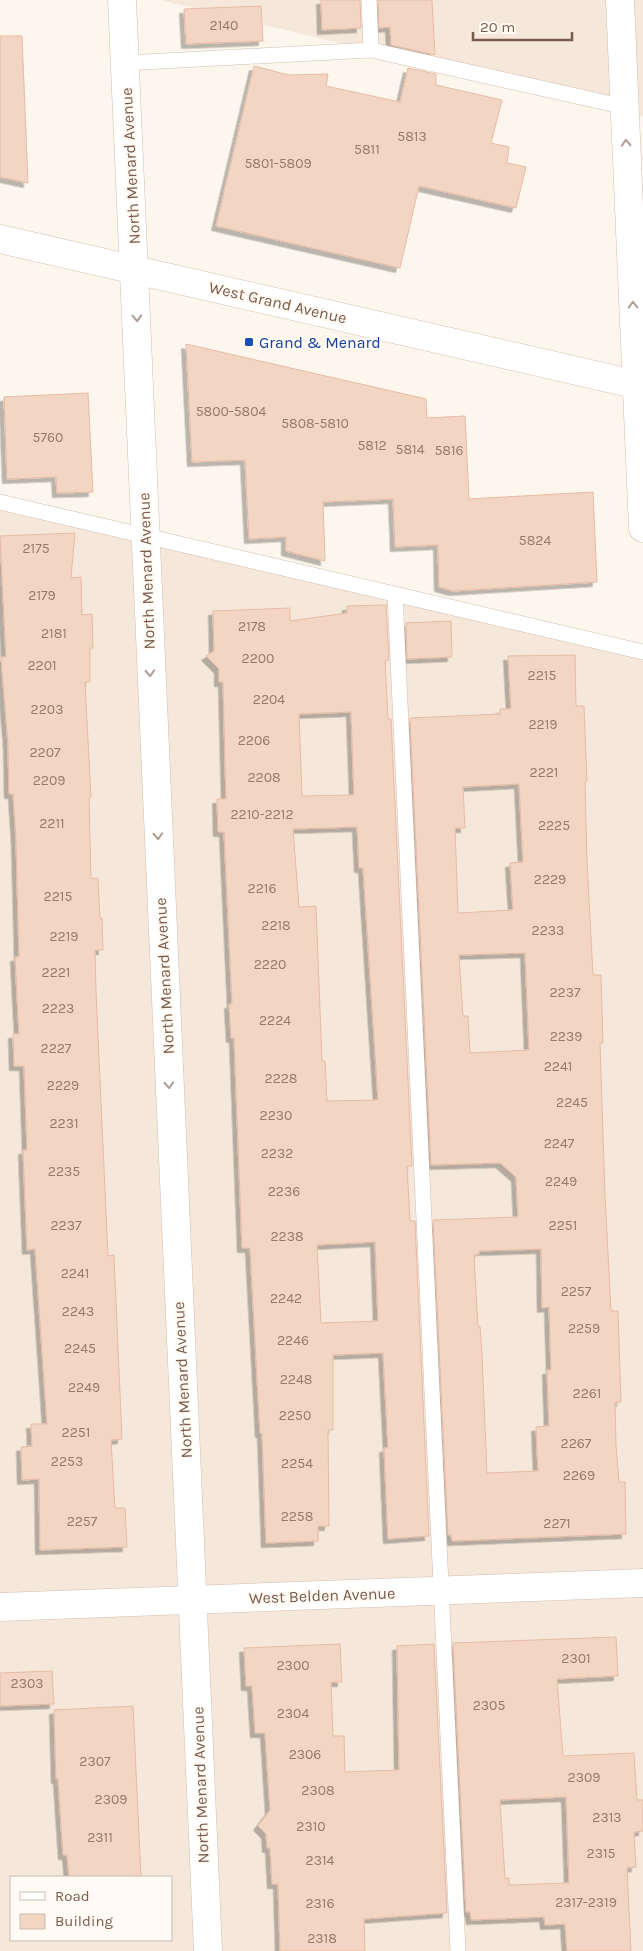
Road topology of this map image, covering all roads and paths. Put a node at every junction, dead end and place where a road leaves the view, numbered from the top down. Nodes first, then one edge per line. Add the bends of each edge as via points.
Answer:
1 (122, 0) edge
2 (369, 0) edge
3 (620, 0) edge
4 (371, 50) junction
5 (125, 63) junction
6 (624, 107) junction
7 (635, 178) edge
8 (0, 239) edge
9 (135, 270) junction
10 (640, 385) edge
11 (0, 502) edge
12 (643, 528) edge
13 (144, 537) junction
14 (395, 595) junction
15 (643, 652) edge
16 (643, 1583) edge
17 (441, 1591) junction
18 (192, 1600) junction
19 (0, 1608) edge
20 (208, 1951) edge
21 (458, 1951) edge

1 - 5 street, North Menard Avenue
2 - 4 lane
3 - 6 street
4 - 5 lane
4 - 6 lane
5 - 9 street, North Menard Avenue
7 -> 6 street
10 -> 7 street
8 - 9 street, West Grand Avenue
9 - 10 street, West Grand Avenue
9 -> 13 street, North Menard Avenue
10 - 12 street
11 - 13 lane
13 - 14 lane
13 -> 18 street, North Menard Avenue
14 - 15 lane
14 - 17 lane
16 - 17 street, West Belden Avenue
17 - 18 street, West Belden Avenue
17 - 21 lane
18 - 19 street, West Belden Avenue
18 - 20 street, North Menard Avenue

